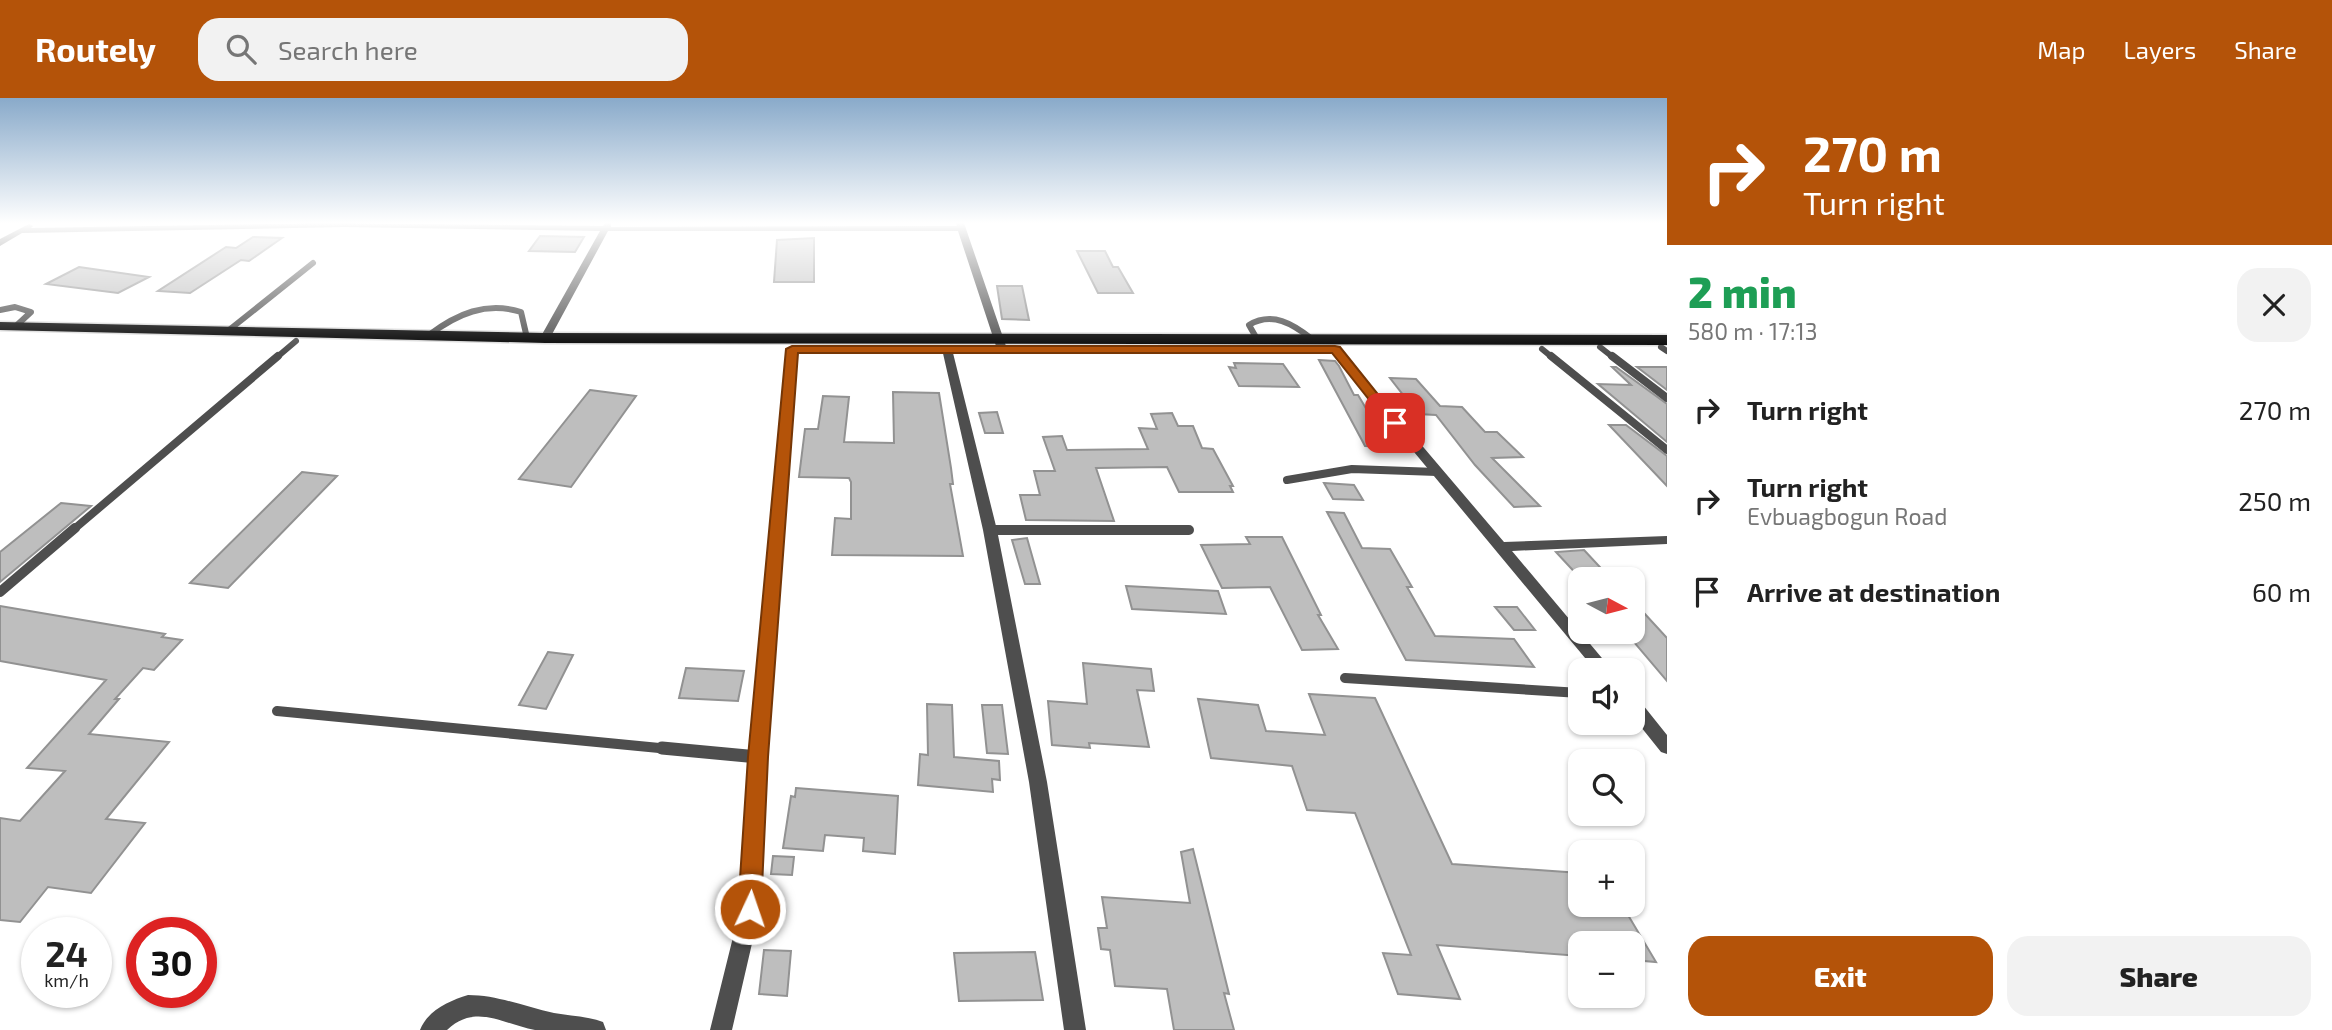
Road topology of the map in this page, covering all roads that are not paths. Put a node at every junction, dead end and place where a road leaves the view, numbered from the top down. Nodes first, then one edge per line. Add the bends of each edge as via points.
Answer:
1 (309, 266) edge
2 (584, 266) edge
3 (975, 266) edge
4 (0, 310) edge
5 (0, 326) edge
6 (16, 326) junction
7 (229, 330) junction
8 (429, 335) junction
9 (0, 337) edge
10 (527, 338) junction
11 (545, 338) junction
12 (296, 341) junction
13 (1000, 343) junction
14 (1666, 346) edge
15 (1600, 347) junction
16 (792, 349) junction
17 (947, 349) junction
18 (1542, 349) junction
19 (1335, 350) junction
20 (1667, 398) edge
21 (1667, 450) edge
22 (1437, 472) junction
23 (1287, 480) dead end
24 (990, 530) junction
25 (1189, 530) dead end
26 (1667, 540) edge
27 (1499, 547) junction
28 (0, 592) edge
29 (1594, 658) edge
30 (1345, 678) dead end
31 (1568, 692) edge
32 (277, 712) dead end
33 (1645, 720) edge
34 (1667, 747) edge
35 (758, 757) junction
36 (431, 1030) edge
37 (595, 1030) edge
38 (721, 1030) edge
39 (1075, 1030) edge

1 - 7 lane
2 - 11 street
3 - 13 street
4 - 6 lane via 15,307 31,312
5 - 6 highway
6 - 7 highway
7 - 8 highway
8 - 10 highway
8 - 10 lane via 470,309 495,309 521,312
9 - 12 highway
10 - 11 highway
11 - 13 highway
12 - 16 highway
12 - 28 lane
13 - 14 highway via 1312,339
13 - 17 highway
13 - 19 highway
14 - 15 highway
15 - 18 highway
15 - 20 lane
16 - 17 highway
16 - 35 street
17 - 24 street
18 - 19 highway
18 - 21 lane
19 - 22 street
22 - 23 lane via 1352,468
22 - 27 street
24 - 25 lane
24 - 39 street via 1038,782
26 - 27 street
27 - 29 street
30 - 31 lane
32 - 35 lane
33 - 34 street
35 - 38 street via 750,909
36 - 37 street via 452,1012 488,1006

